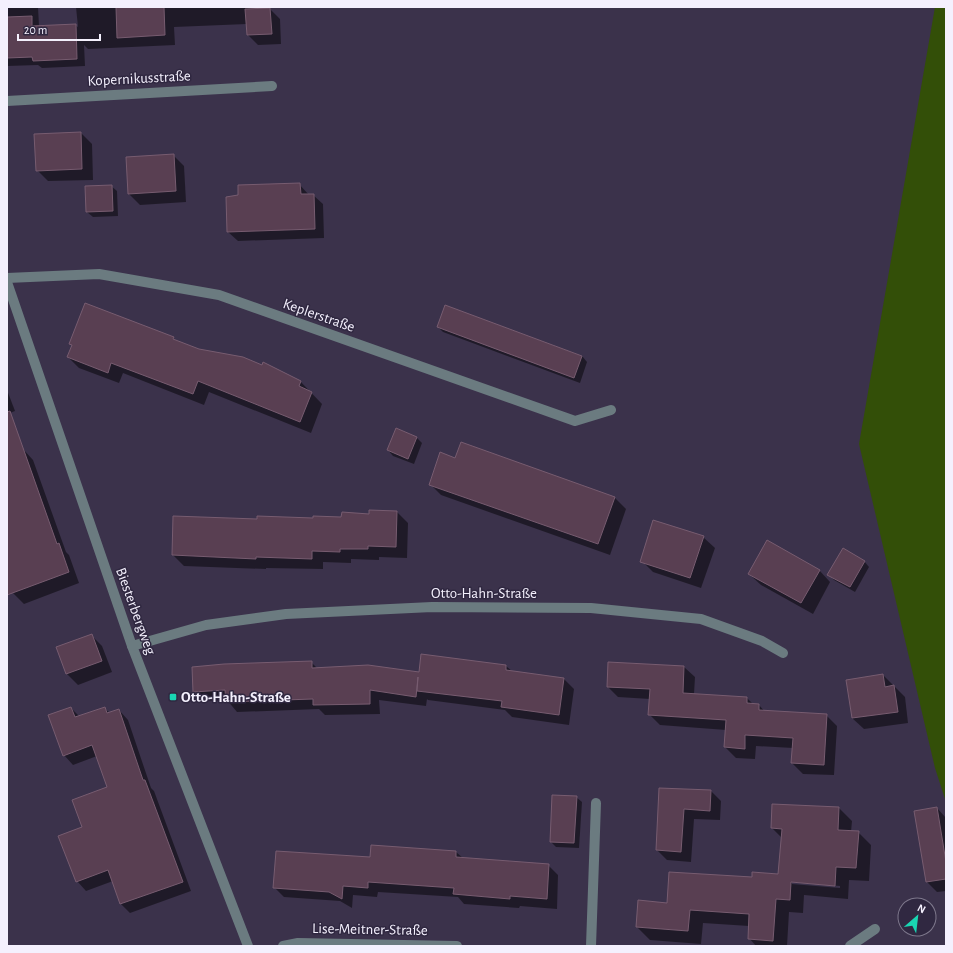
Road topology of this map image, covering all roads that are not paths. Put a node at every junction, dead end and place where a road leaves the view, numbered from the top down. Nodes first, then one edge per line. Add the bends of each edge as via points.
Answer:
1 (272, 86) dead end
2 (7, 101) edge
3 (7, 278) edge
4 (7, 282) edge
5 (611, 410) dead end
6 (132, 646) junction
7 (783, 653) dead end
8 (596, 803) dead end
9 (875, 929) dead end
10 (248, 946) edge
11 (283, 946) edge
12 (457, 946) edge
13 (591, 946) edge
14 (850, 946) edge

1 - 2 street, Kopernikusstraße
3 - 5 street, Keplerstraße via 99,274 219,295 575,421
4 - 6 street, Biesterbergweg
6 - 7 street, Otto-Hahn-Straße via 206,626 286,614 432,607 591,608 701,619 762,641
6 - 10 street, Biesterbergweg
8 - 13 street
9 - 14 street
11 - 12 street, Lise-Meitner-Straße via 298,943

